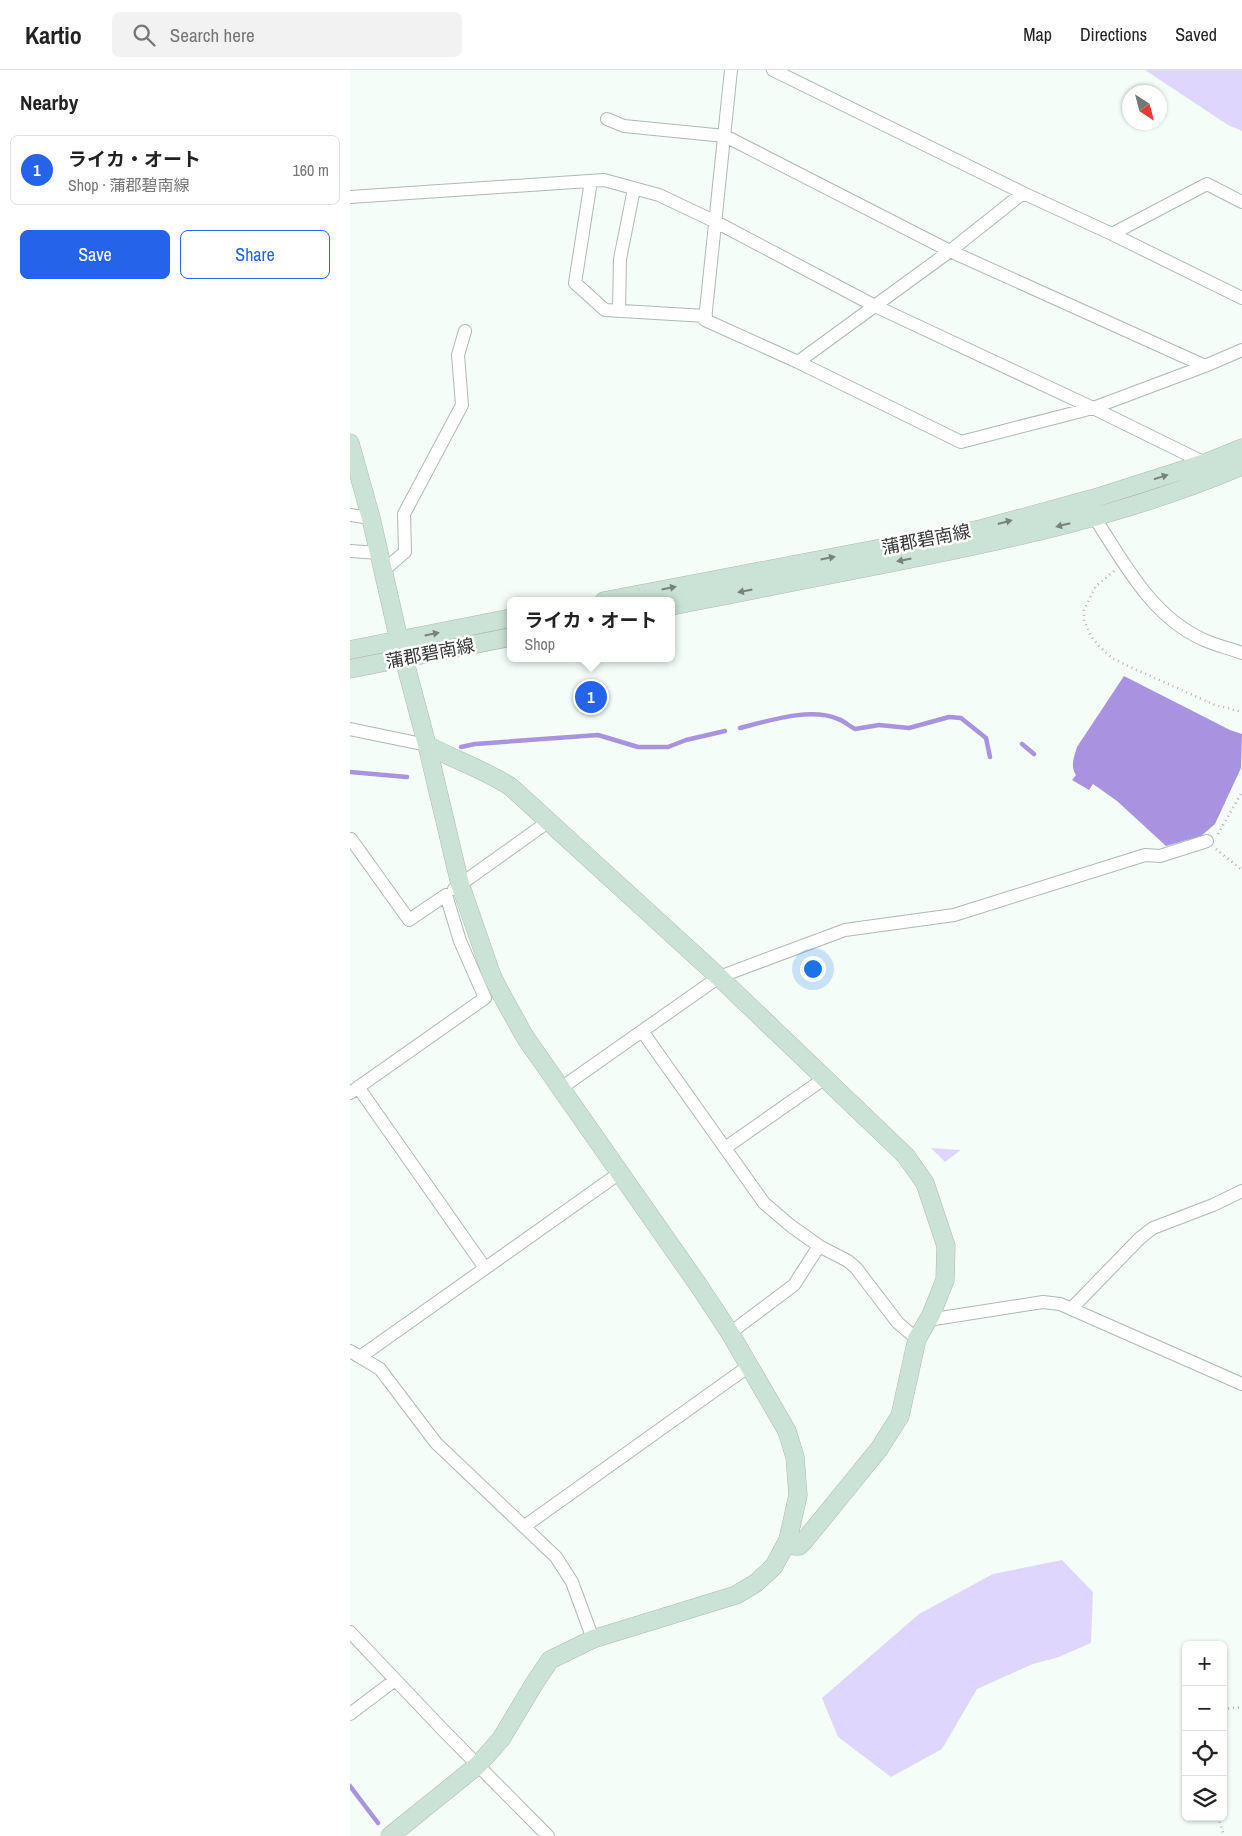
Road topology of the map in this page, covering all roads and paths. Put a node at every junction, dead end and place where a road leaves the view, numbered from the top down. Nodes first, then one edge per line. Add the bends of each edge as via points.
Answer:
1 (731, 70) edge
2 (773, 70) edge
3 (607, 119) dead end
4 (725, 136) junction
5 (591, 181) junction
6 (634, 188) junction
7 (1023, 193) junction
8 (350, 197) edge
9 (1242, 202) edge
10 (716, 222) junction
11 (1112, 234) junction
12 (950, 250) junction
13 (1242, 298) edge
14 (875, 306) junction
15 (619, 310) junction
16 (706, 316) junction
17 (465, 332) dead end
18 (1242, 350) edge
19 (798, 362) junction
20 (1205, 366) junction
21 (1093, 408) junction
22 (350, 443) edge
23 (1242, 448) edge
24 (1205, 463) junction
25 (1242, 466) edge
26 (350, 515) edge
27 (1094, 517) junction
28 (371, 518) junction
29 (350, 551) edge
30 (381, 561) junction
31 (1123, 563) junction
32 (625, 597) edge
33 (675, 605) edge
34 (507, 619) edge
35 (507, 638) edge
36 (399, 640) junction
37 (350, 650) edge
38 (1242, 653) edge
39 (404, 658) junction
40 (350, 668) edge
41 (1242, 712) edge
42 (350, 729) edge
43 (427, 745) junction
44 (1242, 792) edge
45 (549, 821) junction
46 (350, 838) edge
47 (1207, 840) junction
48 (1242, 870) edge
49 (460, 884) junction
50 (446, 895) junction
51 (719, 977) junction
52 (642, 1031) junction
53 (825, 1078) junction
54 (561, 1088) junction
55 (354, 1090) edge
56 (725, 1148) junction
57 (620, 1172) junction
58 (1242, 1191) edge
59 (819, 1246) junction
60 (485, 1268) junction
61 (1072, 1308) junction
62 (928, 1320) junction
63 (730, 1333) junction
64 (917, 1339) junction
65 (355, 1354) edge
66 (749, 1366) junction
67 (1242, 1384) edge
68 (525, 1526) junction
69 (788, 1540) junction
70 (350, 1632) edge
71 (593, 1639) junction
72 (395, 1680) junction
73 (1242, 1707) edge
74 (1227, 1709) edge
75 (350, 1714) edge
76 (478, 1765) junction
77 (1219, 1821) edge
78 (390, 1836) edge
79 (548, 1836) edge
80 (1224, 1836) edge

1 - 4 street
2 - 7 street
3 - 4 street via 624,126
4 - 10 street
4 - 12 street
5 - 6 street via 604,180
5 - 8 street
5 - 15 street via 575,283 605,310
6 - 10 street via 659,195
6 - 15 street via 620,259
7 - 11 street
7 - 12 street
9 - 11 street via 1207,184
10 - 14 street
10 - 16 street
11 - 13 street
12 - 14 street
12 - 20 street
14 - 19 street
14 - 21 street
15 - 16 street
16 - 19 street via 705,320
17 - 30 street via 458,355 462,405 404,514 405,552
18 - 20 street
19 - 21 street via 962,442
20 - 21 street
21 - 24 street
22 - 28 street
23 - 24 street, 蒲郡碧南線
32 -> 24 street, 蒲郡碧南線 via 980,529 1095,498
25 - 27 street, 蒲郡碧南線
26 - 28 street
27 - 31 street
27 -> 33 street, 蒲郡碧南線 via 982,545
28 - 30 street
29 - 30 street
30 - 36 street
31 - 38 street via 1146,596 1174,622 1202,639
31 - 41 path via 1096,586 1084,610 1084,621 1098,645 1112,658 1128,666 1215,705
36 -> 34 street, 蒲郡碧南線
35 - 39 street, 蒲郡碧南線
36 - 37 street, 蒲郡碧南線
36 - 39 street
39 - 40 street, 蒲郡碧南線
39 - 43 street
42 - 43 street
43 - 45 street via 493,775
43 - 49 street
44 - 47 path via 1218,834
45 - 49 street
45 - 51 street
46 - 50 street via 409,920
47 - 48 path
47 - 51 street via 1160,856 1145,854 954,915 845,930
49 - 50 street
49 - 54 street via 492,976 525,1037
50 - 55 street via 460,941 485,998
51 - 52 street
51 - 53 street
52 - 54 street
52 - 56 street
53 - 56 street
53 - 62 street via 906,1156 925,1183 946,1246 945,1280
54 - 57 street
55 - 60 street
56 - 59 street via 764,1203
57 - 60 street
57 - 63 street
58 - 61 street via 1153,1228
59 - 63 street via 794,1284
59 - 64 street via 856,1268 898,1324
60 - 65 street
61 - 62 street via 1043,1302
61 - 67 street
62 - 64 street
63 - 66 street
64 - 69 street via 900,1416 879,1449 805,1540 799,1546
65 - 68 street via 380,1369 436,1443
66 - 68 street
66 - 69 street via 787,1431 795,1457 798,1495
68 - 71 street via 556,1557 572,1582
69 - 71 street via 774,1566 756,1583 736,1595
70 - 72 street
71 - 76 street via 550,1660 501,1739
72 - 75 street
72 - 76 street
73 - 74 path
76 - 78 street
76 - 79 street
77 - 80 path

